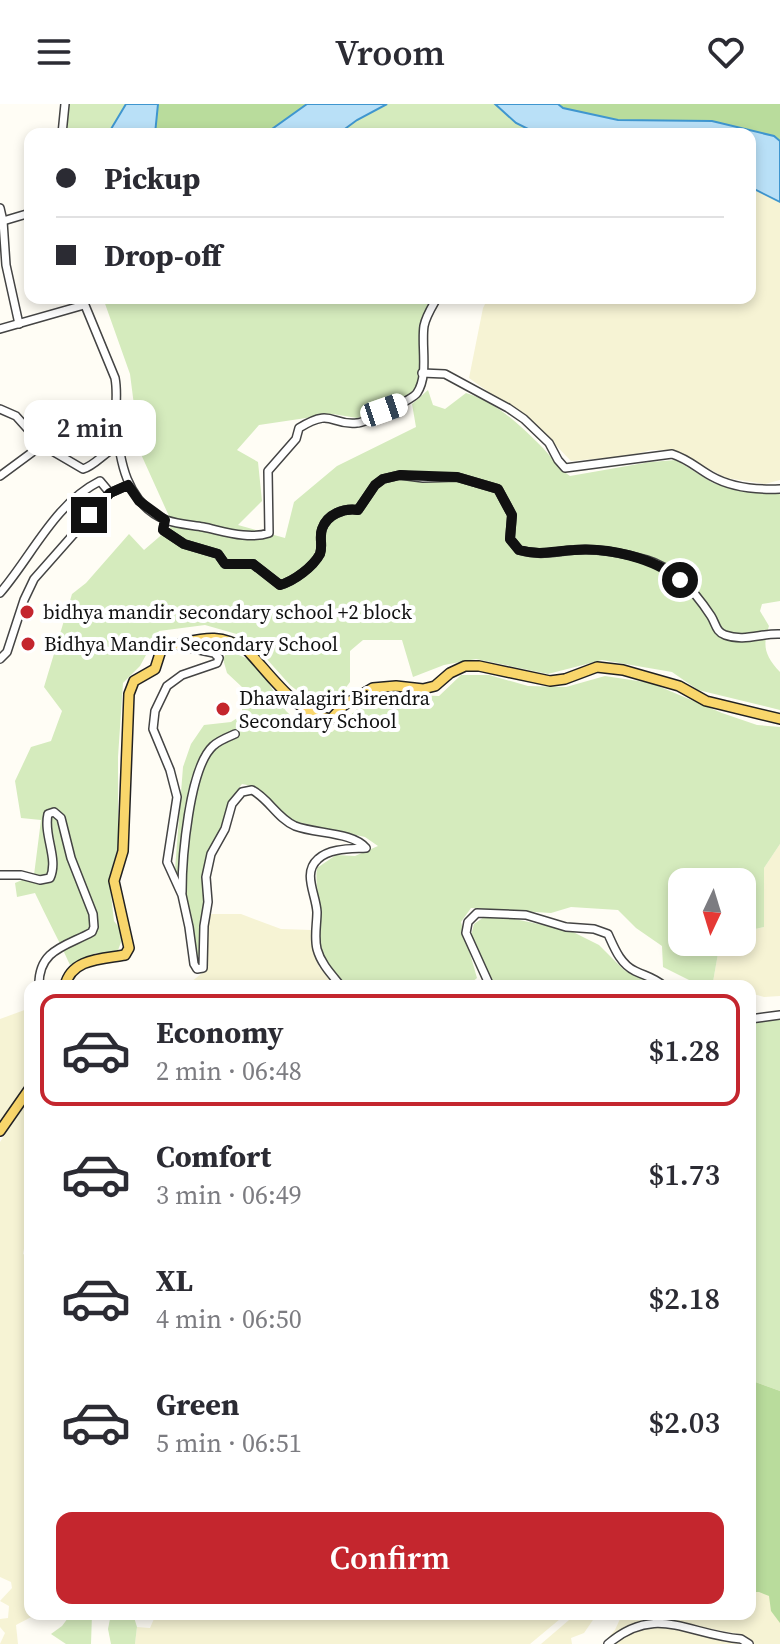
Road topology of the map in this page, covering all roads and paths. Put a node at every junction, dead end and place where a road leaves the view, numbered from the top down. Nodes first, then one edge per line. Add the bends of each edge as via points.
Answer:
1 (65, 104) edge
2 (63, 128) edge
3 (0, 208) edge
4 (24, 215) edge
5 (3, 221) junction
6 (77, 304) edge
7 (84, 304) edge
8 (434, 304) edge
9 (19, 324) junction
10 (0, 329) edge
11 (422, 373) junction
12 (0, 409) edge
13 (42, 445) junction
14 (119, 446) junction
15 (0, 476) edge
16 (128, 485) junction
17 (780, 489) edge
18 (110, 493) junction
19 (165, 520) junction
20 (20, 570) junction
21 (34, 579) junction
22 (1, 588) edge
23 (780, 634) edge
24 (174, 645) junction
25 (0, 659) edge
26 (780, 719) edge
27 (235, 734) dead end
28 (0, 875) edge
29 (182, 895) junction
30 (38, 980) edge
31 (66, 980) edge
32 (336, 980) edge
33 (487, 980) edge
34 (657, 980) edge
35 (780, 1015) edge
36 (756, 1018) edge
37 (24, 1097) edge
38 (0, 1131) edge
39 (608, 1644) edge
40 (749, 1644) edge

1 - 2 street
3 - 5 street
4 - 5 street
5 - 9 street
6 - 9 street
7 - 14 street via 118,390
8 - 11 street via 424,325
9 - 10 street
11 - 17 street via 445,374 508,408 549,443 565,468 672,454 711,476 754,490
11 - 19 street via 410,400 364,422 322,417 299,428 268,471 269,533 242,534
12 - 13 street via 16,416
13 - 14 street via 83,469
13 - 15 street
14 - 16 street
16 - 18 street
16 - 19 street via 139,501
18 - 20 street via 100,481 86,489 46,530
18 - 21 street
19 - 23 street via 163,530 184,544 218,554 225,564 253,564 280,585 318,557 322,527 330,518 339,511 358,510 383,479 457,477 498,489 512,515 510,539 519,550 548,555 599,551 649,561 680,580 719,633 759,638
20 - 21 street
20 - 22 street
21 - 25 street
24 - 26 main road via 195,638 239,645 322,718 331,719 373,688 423,689 465,666 479,666 550,681 597,667 623,670 679,686 706,701
24 - 29 street via 219,658 167,686 155,711 153,729 177,797 167,862
24 - 31 main road via 162,647 155,669 134,681 129,694 123,851 114,881 129,948 125,955 93,959
27 - 29 street via 212,747 194,779
28 - 30 street via 50,878 45,824 48,814 61,818 94,927 50,954
29 - 32 street via 194,964 203,968 211,854 242,792 263,796 295,826 355,837 366,848 328,852 311,870 317,950
33 - 34 street via 466,933 477,913 526,915 608,934 617,955 634,971
35 - 36 street
37 - 38 main road
39 - 40 street via 652,1622

